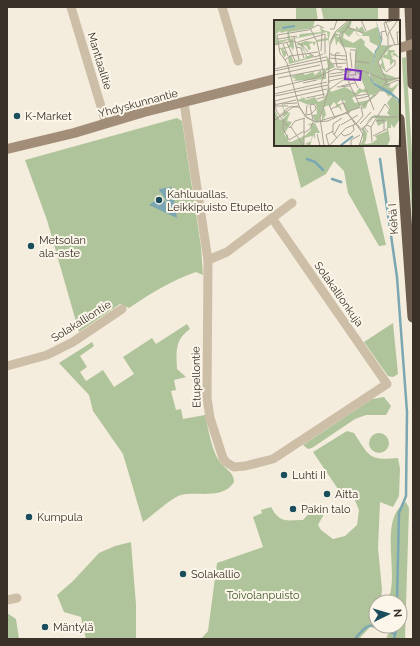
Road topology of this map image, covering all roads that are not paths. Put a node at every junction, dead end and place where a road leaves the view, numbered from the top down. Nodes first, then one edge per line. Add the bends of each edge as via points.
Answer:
1 (71, 7) edge
2 (222, 7) edge
3 (394, 7) edge
4 (410, 7) edge
5 (394, 20) edge
6 (413, 44) edge
7 (400, 48) edge
8 (238, 61) dead end
9 (274, 79) edge
10 (413, 84) edge
11 (184, 103) junction
12 (106, 123) junction
13 (400, 133) edge
14 (7, 149) edge
15 (292, 203) dead end
16 (272, 218) junction
17 (208, 260) junction
18 (122, 309) dead end
19 (413, 317) edge
20 (7, 366) edge
21 (387, 384) joint
22 (17, 598) dead end
23 (7, 600) edge

1 - 12 street, Manttaalitie
2 - 8 street
3 - 5 highway
4 - 10 highway
6 - 7 main road, bridge
9 - 11 main road, Yhdyskunnantie
11 - 12 main road, Yhdyskunnantie
11 - 17 street, Etupellontie
12 - 14 main road, Yhdyskunnantie
13 - 19 highway, Kehä I
15 - 16 street
16 - 17 street via 227,252
16 - 21 street, Solakallionkuja
17 - 21 street, Etupellontie via 207,398 214,436 226,462 234,467 273,459
18 - 20 street, Solakalliontie via 73,342 47,355
22 - 23 street

